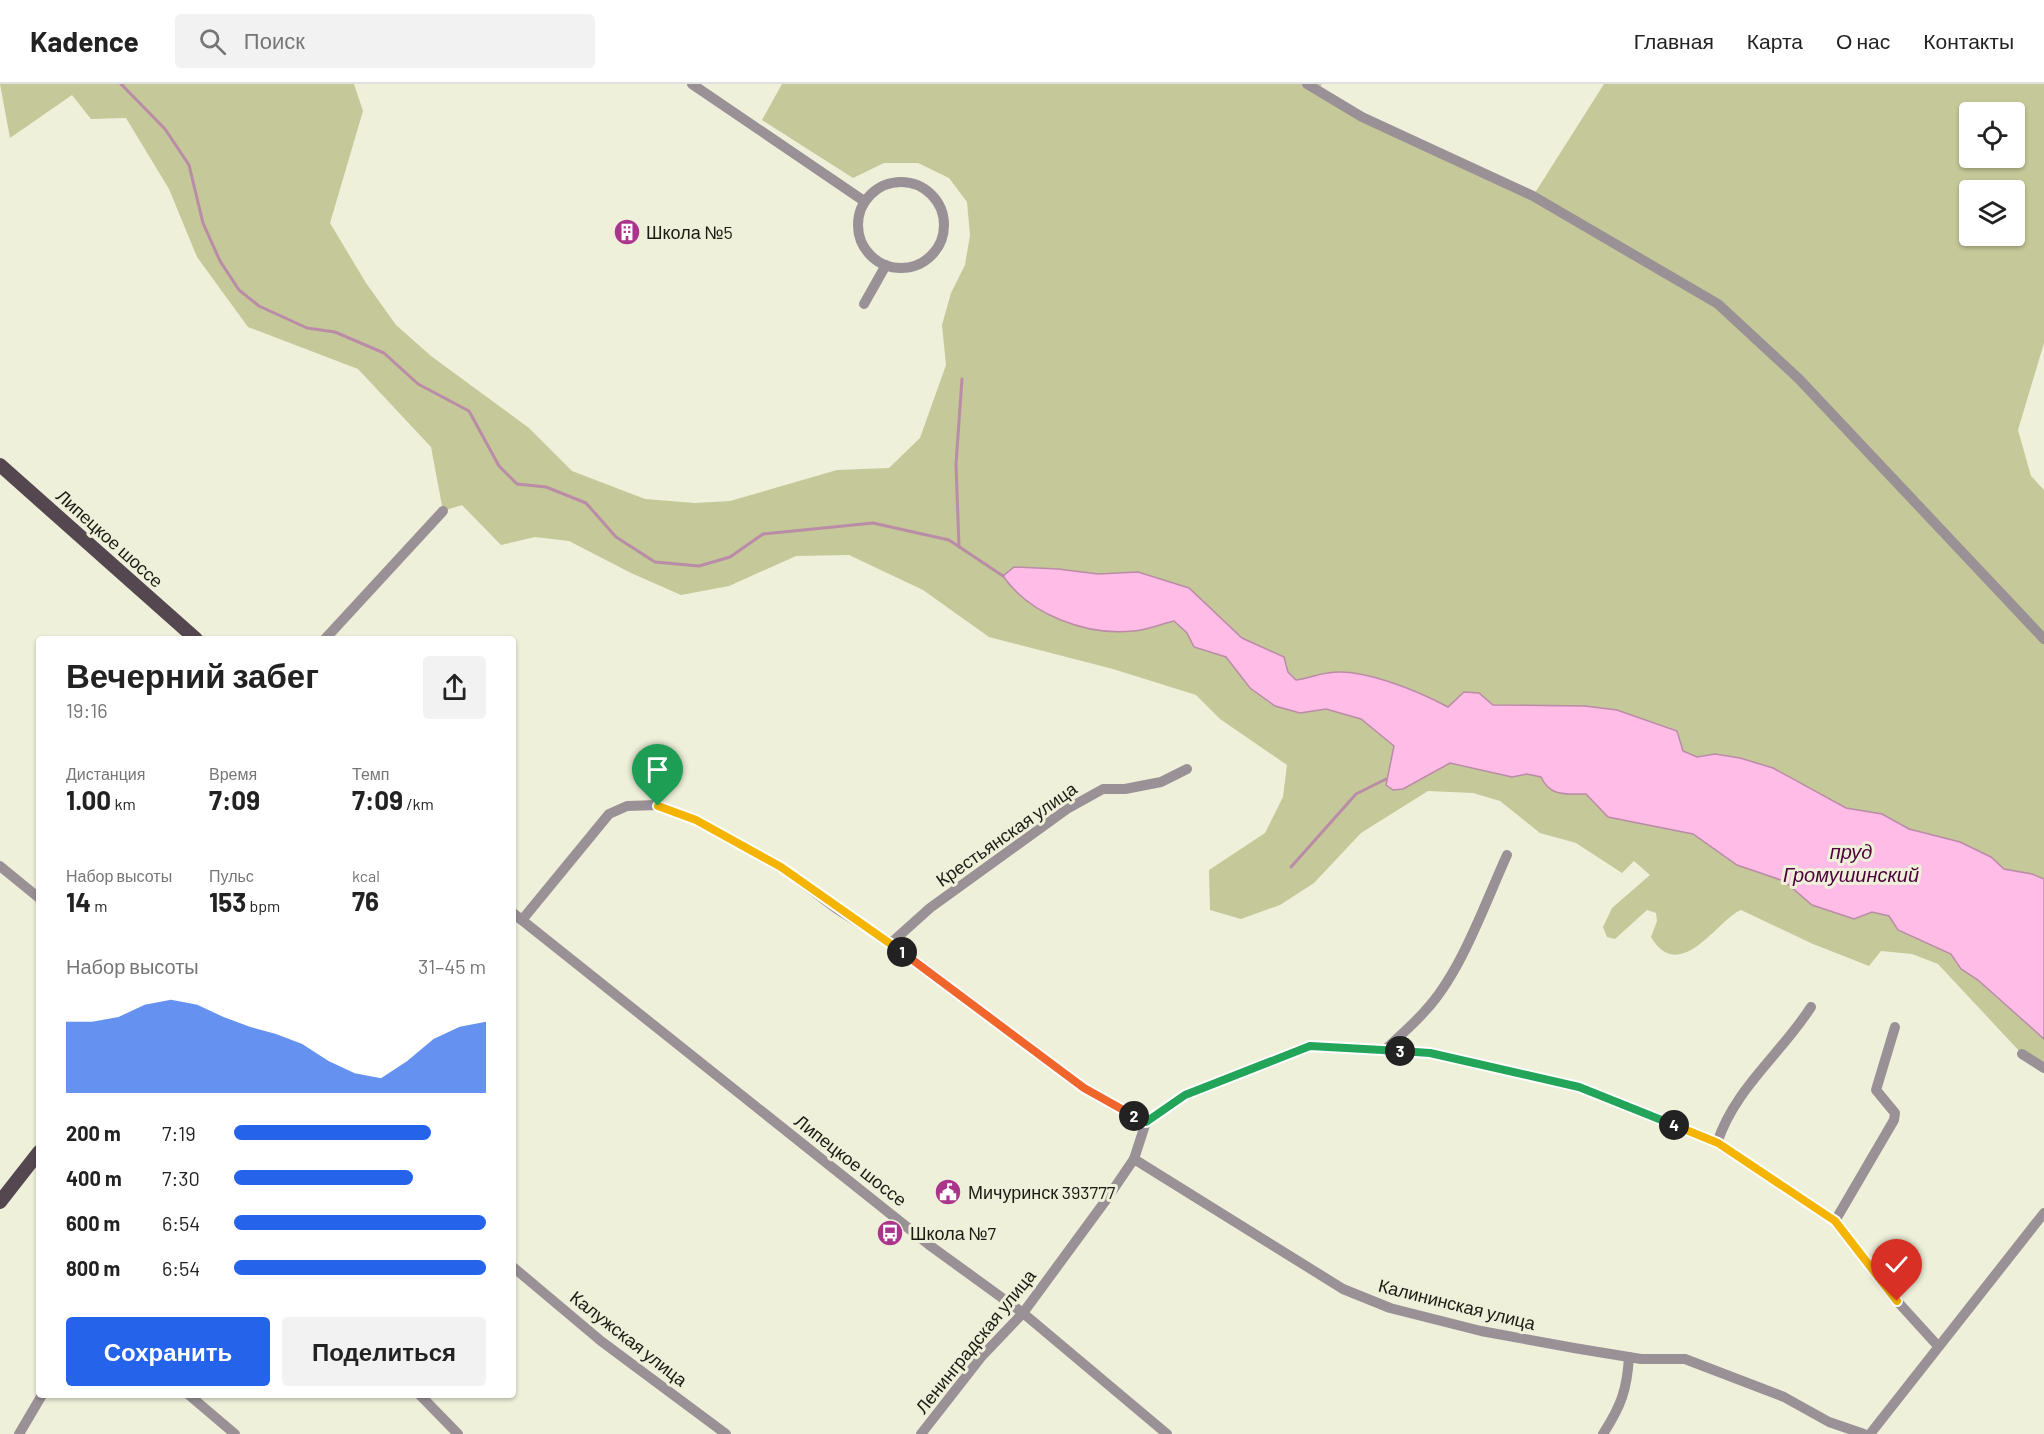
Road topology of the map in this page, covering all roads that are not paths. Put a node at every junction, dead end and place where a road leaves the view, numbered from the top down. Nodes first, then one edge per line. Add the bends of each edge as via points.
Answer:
1 (692, 84) edge
2 (1307, 84) edge
3 (864, 201) junction
4 (886, 265) junction
5 (864, 304) dead end
6 (0, 465) edge
7 (443, 510) dead end
8 (193, 636) edge
9 (328, 636) edge
10 (2044, 639) edge
11 (1187, 769) dead end
12 (1507, 855) dead end
13 (0, 866) edge
14 (36, 896) edge
15 (517, 916) edge
16 (891, 943) junction
17 (1811, 1007) dead end
18 (1895, 1027) dead end
19 (1385, 1050) junction
20 (2022, 1054) dead end
21 (2044, 1068) edge
22 (1146, 1122) junction
23 (1718, 1143) junction
24 (36, 1156) edge
25 (1134, 1159) junction
26 (0, 1202) edge
27 (2044, 1213) edge
28 (1835, 1221) junction
29 (516, 1269) edge
30 (1023, 1314) junction
31 (1937, 1345) junction
32 (1629, 1357) junction
33 (40, 1398) edge
34 (193, 1398) edge
35 (423, 1398) edge
36 (19, 1434) edge
37 (235, 1434) edge
38 (458, 1434) edge
39 (726, 1434) edge
40 (921, 1434) edge
41 (1167, 1434) edge
42 (1603, 1434) edge
43 (1864, 1434) edge
44 (1870, 1434) edge

1 - 3 street
2 - 10 street via 1362,117 1533,196 1718,304 1799,379
3 - 4 street via 859,216 860,238 872,257
3 - 4 street via 882,185 906,181 928,190 942,210 944,234 932,255 910,267
4 - 5 street
6 - 8 main road, Липецкое шоссе
7 - 9 street
11 - 16 street, Крестьянская улица via 1161,782 1103,789 1067,809 930,908
12 - 19 street via 1478,925 1453,969 1426,1010
13 - 14 street
15 - 16 street via 609,814 627,806 658,806 696,820 781,867
15 - 30 street, Липецкое шоссе via 932,1247
16 - 22 street via 1084,1088
17 - 23 street via 1740,1095 1725,1118
18 - 28 street via 1876,1090 1895,1113 1894,1119
19 - 22 street via 1310,1046 1185,1095
19 - 23 street via 1430,1053 1579,1087
20 - 21 street
22 - 25 street, Ленинградская улица
23 - 28 street
24 - 26 main road
25 - 30 street, Ленинградская улица
25 - 32 street, Калининская улица via 1353,1293 1390,1308 1481,1331
27 - 31 street
28 - 31 street
29 - 39 street, Калужская улица via 602,1341
30 - 40 street, Ленинградская улица via 982,1356
30 - 41 street, Липецкое шоссе
31 - 44 street
32 - 42 street via 1628,1381 1620,1407
32 - 43 street, Калининская улица via 1684,1359 1784,1397 1829,1422
33 - 36 street
34 - 37 street
35 - 38 street

